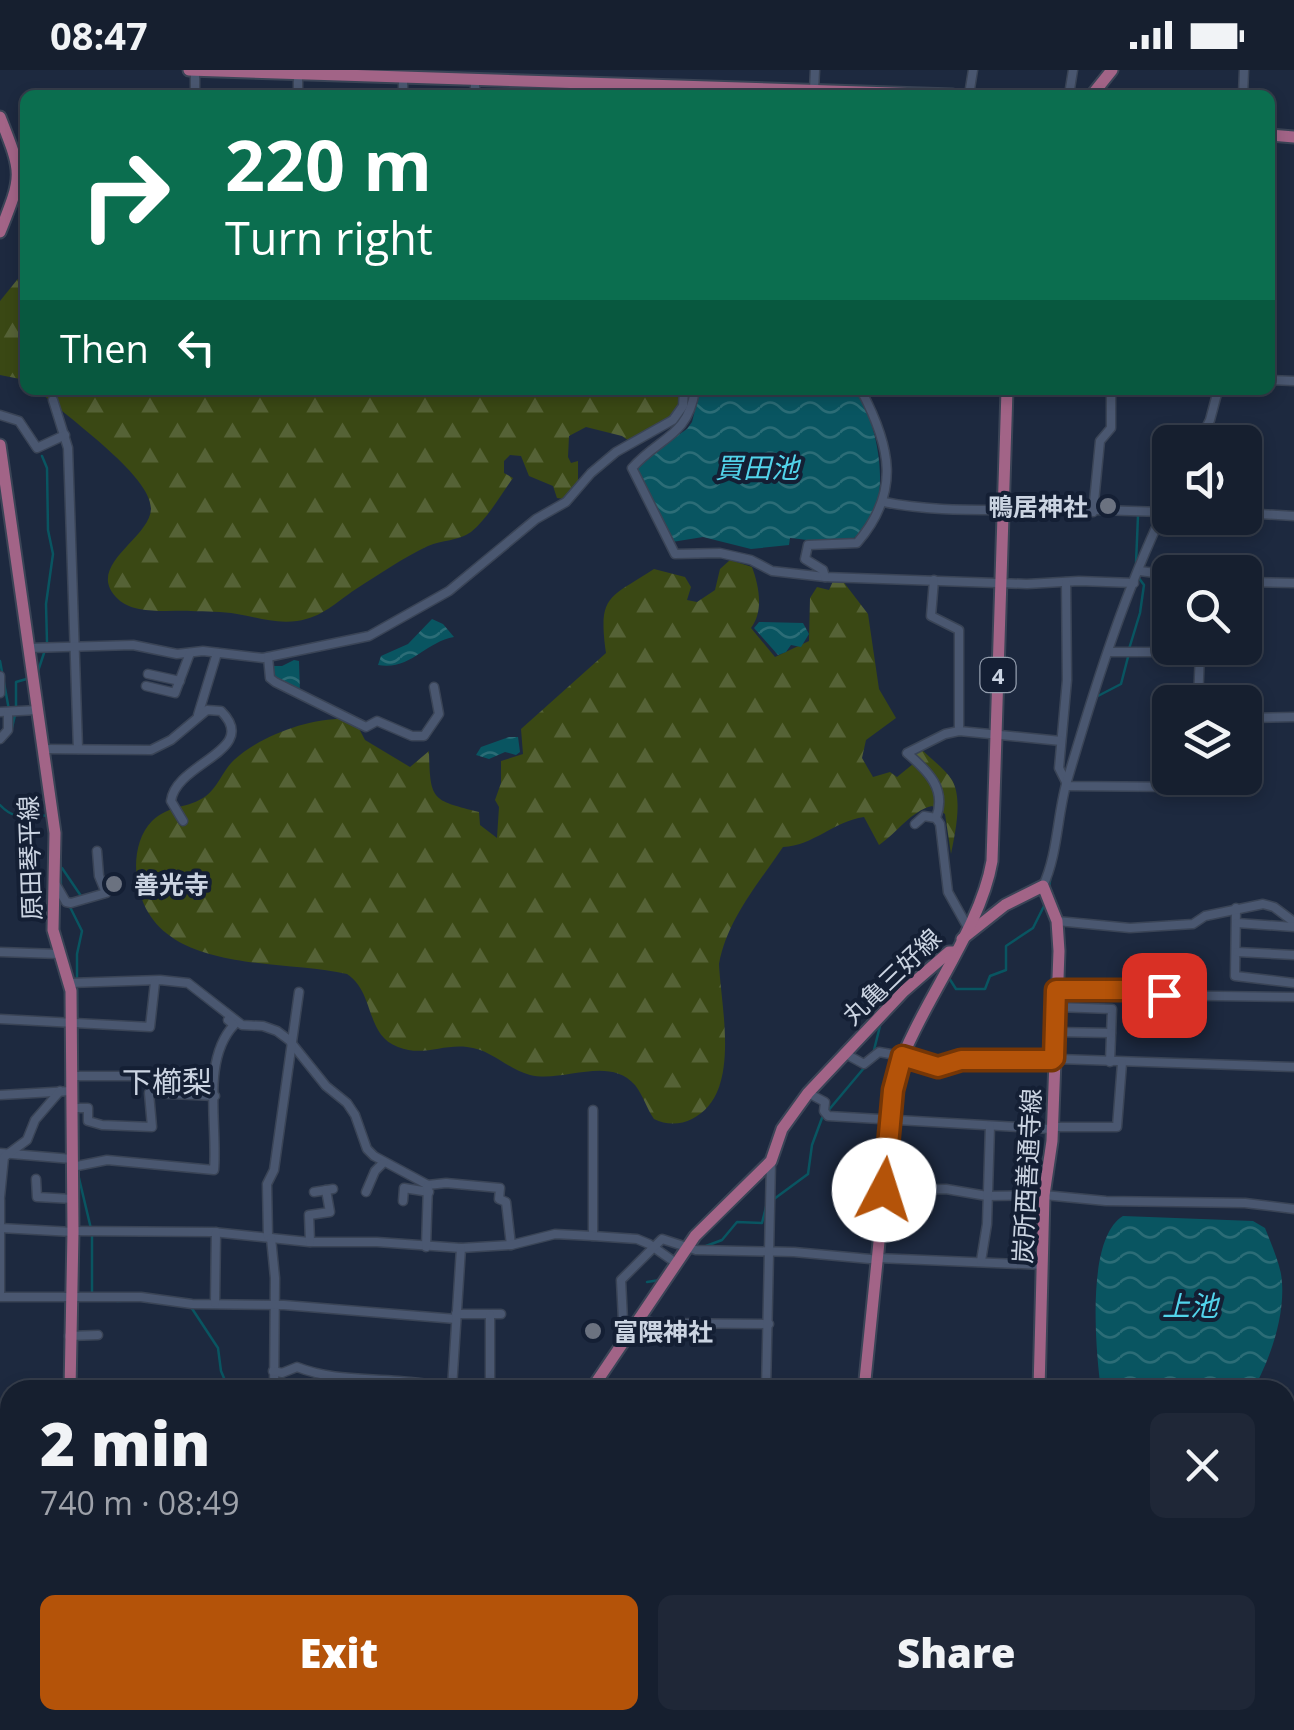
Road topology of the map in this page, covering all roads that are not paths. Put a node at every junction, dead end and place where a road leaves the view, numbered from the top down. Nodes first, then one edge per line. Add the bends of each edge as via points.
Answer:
1 (193, 70) edge
2 (608, 70) edge
3 (814, 70) edge
4 (1112, 70) edge
5 (298, 74) junction
6 (396, 74) edge
7 (541, 76) edge
8 (476, 79) junction
9 (608, 84) junction
10 (298, 90) edge
11 (475, 90) edge
12 (669, 90) edge
13 (814, 90) edge
14 (1096, 90) edge
15 (0, 117) edge
16 (0, 149) edge
17 (19, 161) edge
18 (0, 232) edge
19 (683, 395) edge
20 (694, 395) edge
21 (863, 395) edge
22 (1007, 395) edge
23 (1111, 395) edge
24 (1217, 395) edge
25 (53, 400) dead end
26 (0, 415) edge
27 (1208, 425) edge
28 (65, 435) junction
29 (0, 445) edge
30 (884, 502) junction
31 (1152, 507) edge
32 (1004, 508) junction
33 (1092, 512) junction
34 (1262, 514) edge
35 (1294, 516) edge
36 (1155, 535) edge
37 (7, 538) edge
38 (1140, 571) junction
39 (1152, 573) edge
40 (824, 577) junction
41 (934, 580) junction
42 (1066, 582) junction
43 (1262, 582) edge
44 (1001, 583) junction
45 (1294, 583) edge
46 (1134, 584) junction
47 (76, 646) junction
48 (29, 648) junction
49 (1152, 651) edge
50 (1109, 652) junction
51 (190, 653) junction
52 (217, 653) junction
53 (268, 657) junction
54 (148, 674) dead end
55 (0, 676) edge
56 (180, 682) junction
57 (146, 686) dead end
58 (434, 688) dead end
59 (0, 693) edge
60 (38, 710) junction
61 (10, 713) edge
62 (198, 715) junction
63 (1294, 717) edge
64 (1262, 718) edge
65 (959, 732) junction
66 (996, 735) junction
67 (0, 739) edge
68 (1061, 741) junction
69 (78, 748) junction
70 (44, 749) junction
71 (1067, 785) junction
72 (1152, 787) edge
73 (936, 818) junction
74 (183, 821) dead end
75 (915, 824) dead end
76 (97, 851) dead end
77 (55, 883) junction
78 (1043, 886) junction
79 (1236, 908) junction
80 (1057, 921) junction
81 (1237, 922) junction
82 (1294, 924) edge
83 (967, 926) junction
84 (961, 939) junction
85 (0, 952) edge
86 (954, 952) junction
87 (1237, 952) junction
88 (59, 954) junction
89 (1294, 955) edge
90 (155, 982) junction
91 (75, 983) junction
92 (1294, 983) edge
93 (1056, 990) junction
94 (299, 992) dead end
95 (1294, 997) edge
96 (1056, 1007) junction
97 (225, 1012) junction
98 (4, 1019) edge
99 (76, 1024) junction
100 (0, 1027) edge
101 (1055, 1032) junction
102 (1111, 1033) junction
103 (294, 1046) junction
104 (844, 1053) junction
105 (902, 1056) junction
106 (1054, 1058) junction
107 (1110, 1062) junction
108 (1122, 1063) junction
109 (1294, 1068) edge
110 (74, 1076) junction
111 (131, 1076) dead end
112 (66, 1091) junction
113 (808, 1093) junction
114 (0, 1095) edge
115 (215, 1096) junction
116 (74, 1108) junction
117 (593, 1110) dead end
118 (891, 1121) junction
119 (990, 1126) junction
120 (1051, 1128) junction
121 (4, 1154) edge
122 (384, 1162) junction
123 (771, 1162) junction
124 (74, 1164) junction
125 (36, 1179) dead end
126 (429, 1188) junction
127 (884, 1190) junction
128 (314, 1192) dead end
129 (366, 1192) dead end
130 (1044, 1195) junction
131 (987, 1196) junction
132 (0, 1198) edge
133 (72, 1200) junction
134 (402, 1201) dead end
135 (1294, 1209) edge
136 (1, 1228) edge
137 (73, 1232) junction
138 (216, 1232) junction
139 (594, 1236) junction
140 (269, 1238) junction
141 (310, 1242) junction
142 (511, 1245) junction
143 (688, 1246) junction
144 (426, 1248) junction
145 (461, 1248) junction
146 (655, 1248) junction
147 (771, 1253) junction
148 (873, 1258) junction
149 (673, 1261) junction
150 (982, 1262) junction
151 (1043, 1264) junction
152 (0, 1296) edge
153 (71, 1298) junction
154 (215, 1303) junction
155 (275, 1304) junction
156 (501, 1314) dead end
157 (490, 1315) junction
158 (456, 1316) junction
159 (638, 1320) junction
160 (769, 1324) junction
161 (69, 1336) junction
162 (95, 1337) dead end
163 (624, 1342) junction
164 (273, 1372) junction
165 (70, 1380) edge
166 (273, 1380) edge
167 (362, 1380) edge
168 (452, 1380) edge
169 (490, 1380) edge
170 (598, 1380) edge
171 (766, 1380) edge
172 (865, 1380) edge
173 (1039, 1380) edge
174 (611, 1730) edge
175 (622, 1730) edge

1 - 5 main road
2 - 9 street
3 - 13 street
4 - 14 main road
5 - 6 main road
5 - 10 street
6 - 8 main road
7 - 8 main road
7 - 9 main road
8 - 11 street
9 - 12 main road
15 - 17 main road
16 - 17 street
17 - 18 main road via 17,188
19 - 53 street via 673,420 616,452 566,502 438,599 369,636
20 - 40 street via 684,422 632,468 675,554 720,553 772,571
21 - 30 street via 883,447
22 - 32 main road, 丸亀三好線 / 4
23 - 33 street via 1111,428 1100,441
24 - 27 street
25 - 28 street
26 - 28 street via 20,421 37,448
28 - 47 street
29 - 37 main road, 原田琴平線
30 - 32 street
30 - 40 street via 857,543 808,545 805,559
31 - 33 street
32 - 33 street
32 - 44 main road, 丸亀三好線 / 4
34 - 35 street
36 - 38 street
37 - 48 main road, 原田琴平線
38 - 39 street
38 - 46 street
40 - 41 street
41 - 44 street
41 - 65 street via 932,616 959,630
42 - 44 street
42 - 46 street
42 - 68 street
43 - 45 street
44 - 66 main road, 丸亀三好線 / 4
46 - 50 street
47 - 48 street
47 - 51 street
47 - 69 street
48 - 60 main road, 原田琴平線
49 - 50 street
50 - 71 street
51 - 52 street
51 - 56 street
52 - 53 street
52 - 62 street
53 - 58 street via 275,682 366,727 377,721 416,737 439,714
54 - 56 street
55 - 59 street
56 - 57 street via 175,693
60 - 61 street
60 - 70 main road, 原田琴平線
61 - 67 street
62 - 69 street via 159,748
62 - 74 street via 220,711 234,732 228,745 175,786 170,802
63 - 64 street
65 - 66 street
65 - 73 street via 907,753 938,786
66 - 68 street
66 - 83 main road, 丸亀三好線 / 4 via 992,861
68 - 71 street via 1059,768
69 - 70 street
70 - 77 main road, 原田琴平線
71 - 72 street
71 - 78 street
73 - 75 street via 924,816
73 - 83 street via 948,892
76 - 77 street via 106,892 68,902
77 - 88 main road, 原田琴平線
78 - 80 main road, 炭所西善通寺線
78 - 84 main road
79 - 80 street via 1193,924 1130,928
79 - 81 street
79 - 82 street via 1269,904
80 - 93 main road, 炭所西善通寺線
81 - 82 street
81 - 87 street
83 - 84 main road, 丸亀三好線 / 4
84 - 86 main road, 丸亀三好線 / 4
85 - 88 street
86 - 104 main road, 丸亀三好線 / 4 via 919,976
86 - 105 main road
87 - 89 street
87 - 92 street via 1237,978
88 - 91 main road, 原田琴平線
90 - 91 street
90 - 97 street via 188,983
90 - 99 street via 150,1027
91 - 99 main road, 原田琴平線
93 - 95 street
93 - 96 main road, 炭所西善通寺線
94 - 103 street
96 - 101 main road, 炭所西善通寺線
96 - 102 street via 1112,1009
97 - 103 street via 242,1026 277,1031
97 - 115 street via 234,1025 221,1040
98 - 99 street
98 - 100 street
99 - 110 main road, 原田琴平線
101 - 102 street
101 - 106 main road, 炭所西善通寺線
102 - 107 street
103 - 122 street via 347,1103 367,1149
103 - 140 street via 267,1184
104 - 105 street via 864,1064 880,1052
104 - 113 main road, 丸亀三好線 / 4
105 - 106 street via 938,1067 961,1060
105 - 118 main road
106 - 107 street
106 - 120 main road, 炭所西善通寺線
107 - 108 street
108 - 109 street
108 - 120 street via 1118,1127
110 - 111 street
110 - 112 main road, 原田琴平線
112 - 114 street
112 - 116 main road, 原田琴平線
112 - 121 street via 36,1120 28,1140
113 - 118 street via 826,1102 828,1116
113 - 123 main road, 丸亀三好線 / 4 via 782,1129
115 - 116 street via 150,1093 152,1127 102,1126 88,1121 88,1108
115 - 124 street via 214,1170 107,1160
116 - 124 main road, 原田琴平線
117 - 139 street
118 - 119 street
118 - 127 main road
119 - 120 street
119 - 131 street
120 - 130 main road, 炭所西善通寺線
121 - 124 street
121 - 132 street
122 - 126 street
122 - 129 street
123 - 143 main road, 丸亀三好線 / 4
123 - 147 street
124 - 133 main road, 原田琴平線
125 - 133 street via 37,1196
126 - 134 street via 404,1188
126 - 142 street via 446,1182 500,1188
126 - 144 street
127 - 131 street
127 - 148 main road
128 - 141 street via 330,1190 324,1206 306,1219
130 - 131 street
130 - 135 street
130 - 151 main road, 炭所西善通寺線
131 - 150 street
132 - 136 street
133 - 137 main road, 原田琴平線
136 - 137 street
136 - 152 street
137 - 138 street
137 - 153 main road, 原田琴平線
138 - 140 street
138 - 154 street
139 - 142 street via 555,1234
139 - 146 street via 637,1239
140 - 141 street
140 - 155 street
141 - 144 street
142 - 145 street
143 - 146 street via 662,1239
143 - 147 street
143 - 149 main road, 丸亀三好線 / 4
144 - 145 street
145 - 158 street
146 - 149 street
146 - 163 street via 620,1280
147 - 148 street
147 - 160 street
148 - 150 street
148 - 172 main road
149 - 159 main road, 丸亀三好線 / 4
150 - 151 street
151 - 173 main road, 炭所西善通寺線
152 - 153 street
153 - 154 street
153 - 161 main road, 原田琴平線
154 - 155 street
155 - 158 street
155 - 164 street
156 - 157 street
157 - 158 street
157 - 169 street
158 - 168 street
159 - 160 street
159 - 163 main road, 丸亀三好線 / 4
160 - 171 street
161 - 162 street
161 - 165 main road, 原田琴平線
163 - 170 main road, 丸亀三好線 / 4
164 - 166 street
164 - 167 street via 297,1367
174 - 175 street

